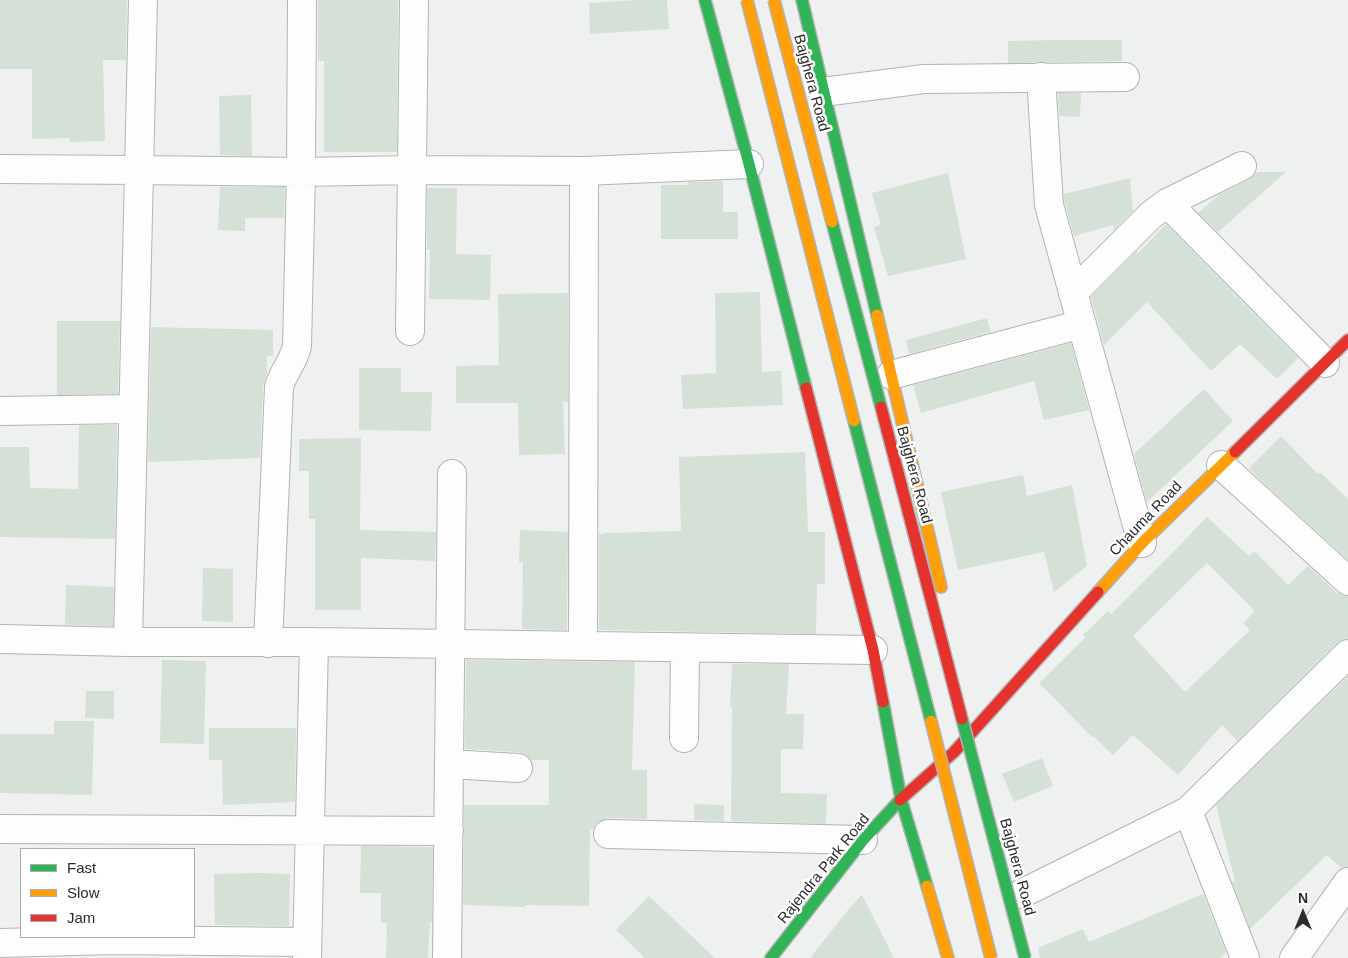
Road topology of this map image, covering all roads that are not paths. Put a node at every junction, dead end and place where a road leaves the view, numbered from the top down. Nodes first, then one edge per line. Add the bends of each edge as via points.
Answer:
1 (143, 0) edge
2 (302, 0) edge
3 (414, 0) edge
4 (705, 0) edge
5 (747, 0) edge
6 (774, 0) edge
7 (802, 0) edge
8 (1041, 77) junction
9 (1125, 77) dead end
10 (823, 92) junction
11 (749, 164) junction
12 (1242, 166) dead end
13 (0, 169) edge
14 (139, 170) junction
15 (412, 170) junction
16 (584, 170) junction
17 (301, 172) junction
18 (1167, 203) junction
19 (1073, 293) junction
20 (1082, 324) junction
21 (410, 331) dead end
22 (1348, 340) edge
23 (1325, 363) junction
24 (890, 375) junction
25 (133, 409) junction
26 (0, 411) edge
27 (1221, 465) junction
28 (452, 474) dead end
29 (1142, 543) junction
30 (1348, 581) edge
31 (943, 595) dead end
32 (0, 639) edge
33 (128, 642) junction
34 (314, 642) junction
35 (268, 643) junction
36 (450, 644) junction
37 (583, 646) junction
38 (685, 648) junction
39 (872, 650) junction
40 (1348, 654) edge
41 (961, 671) dead end
42 (975, 729) junction
43 (684, 738) dead end
44 (449, 764) junction
45 (518, 768) dead end
46 (901, 799) junction
47 (996, 802) dead end
48 (1188, 811) junction
49 (0, 829) edge
50 (310, 831) junction
51 (449, 832) junction
52 (608, 834) dead end
53 (863, 840) junction
54 (1348, 882) edge
55 (1021, 894) dead end
56 (0, 943) edge
57 (307, 950) edge
58 (775, 957) edge
59 (447, 958) edge
60 (948, 958) edge
61 (991, 958) edge
62 (1025, 958) edge
63 (1245, 958) edge
64 (1294, 958) edge

1 - 14 street
2 - 17 street
3 - 15 street
4 - 11 street
5 - 61 street, bridge
6 - 62 street, Bajghera Road, bridge
7 - 10 street
8 - 9 street
8 - 10 street via 924,79
8 - 19 street via 1049,206
10 - 24 street
11 - 16 street
11 - 39 street
12 - 18 street
13 - 14 street
14 - 17 street
14 - 25 street
15 - 16 street
15 - 17 street
15 - 21 street
16 - 37 street
17 - 35 street via 297,346 279,387
18 - 19 street
18 - 23 street
19 - 20 street
20 - 24 street
20 - 29 street
22 - 23 street, Chauma Road
23 - 27 street, Chauma Road
24 - 31 street
25 - 26 street
25 - 33 street
27 - 29 street, Chauma Road
27 - 30 street
28 - 36 street
29 - 42 street, Chauma Road
32 - 33 street
33 - 35 street
34 - 35 street
34 - 36 street
34 - 50 street
36 - 37 street
36 - 44 street
37 - 38 street
38 - 39 street
38 - 43 street
39 - 46 street
40 - 48 street
41 - 42 street
42 - 46 street, Chauma Road
42 - 47 street
44 - 45 street
44 - 51 street
46 - 53 street, Rajendra Park Road
46 - 60 street
48 - 55 street
48 - 63 street
49 - 50 street
50 - 51 street
50 - 57 street
51 - 59 street
52 - 53 street
53 - 58 street, Rajendra Park Road
54 - 64 street
56 - 57 street via 112,940

